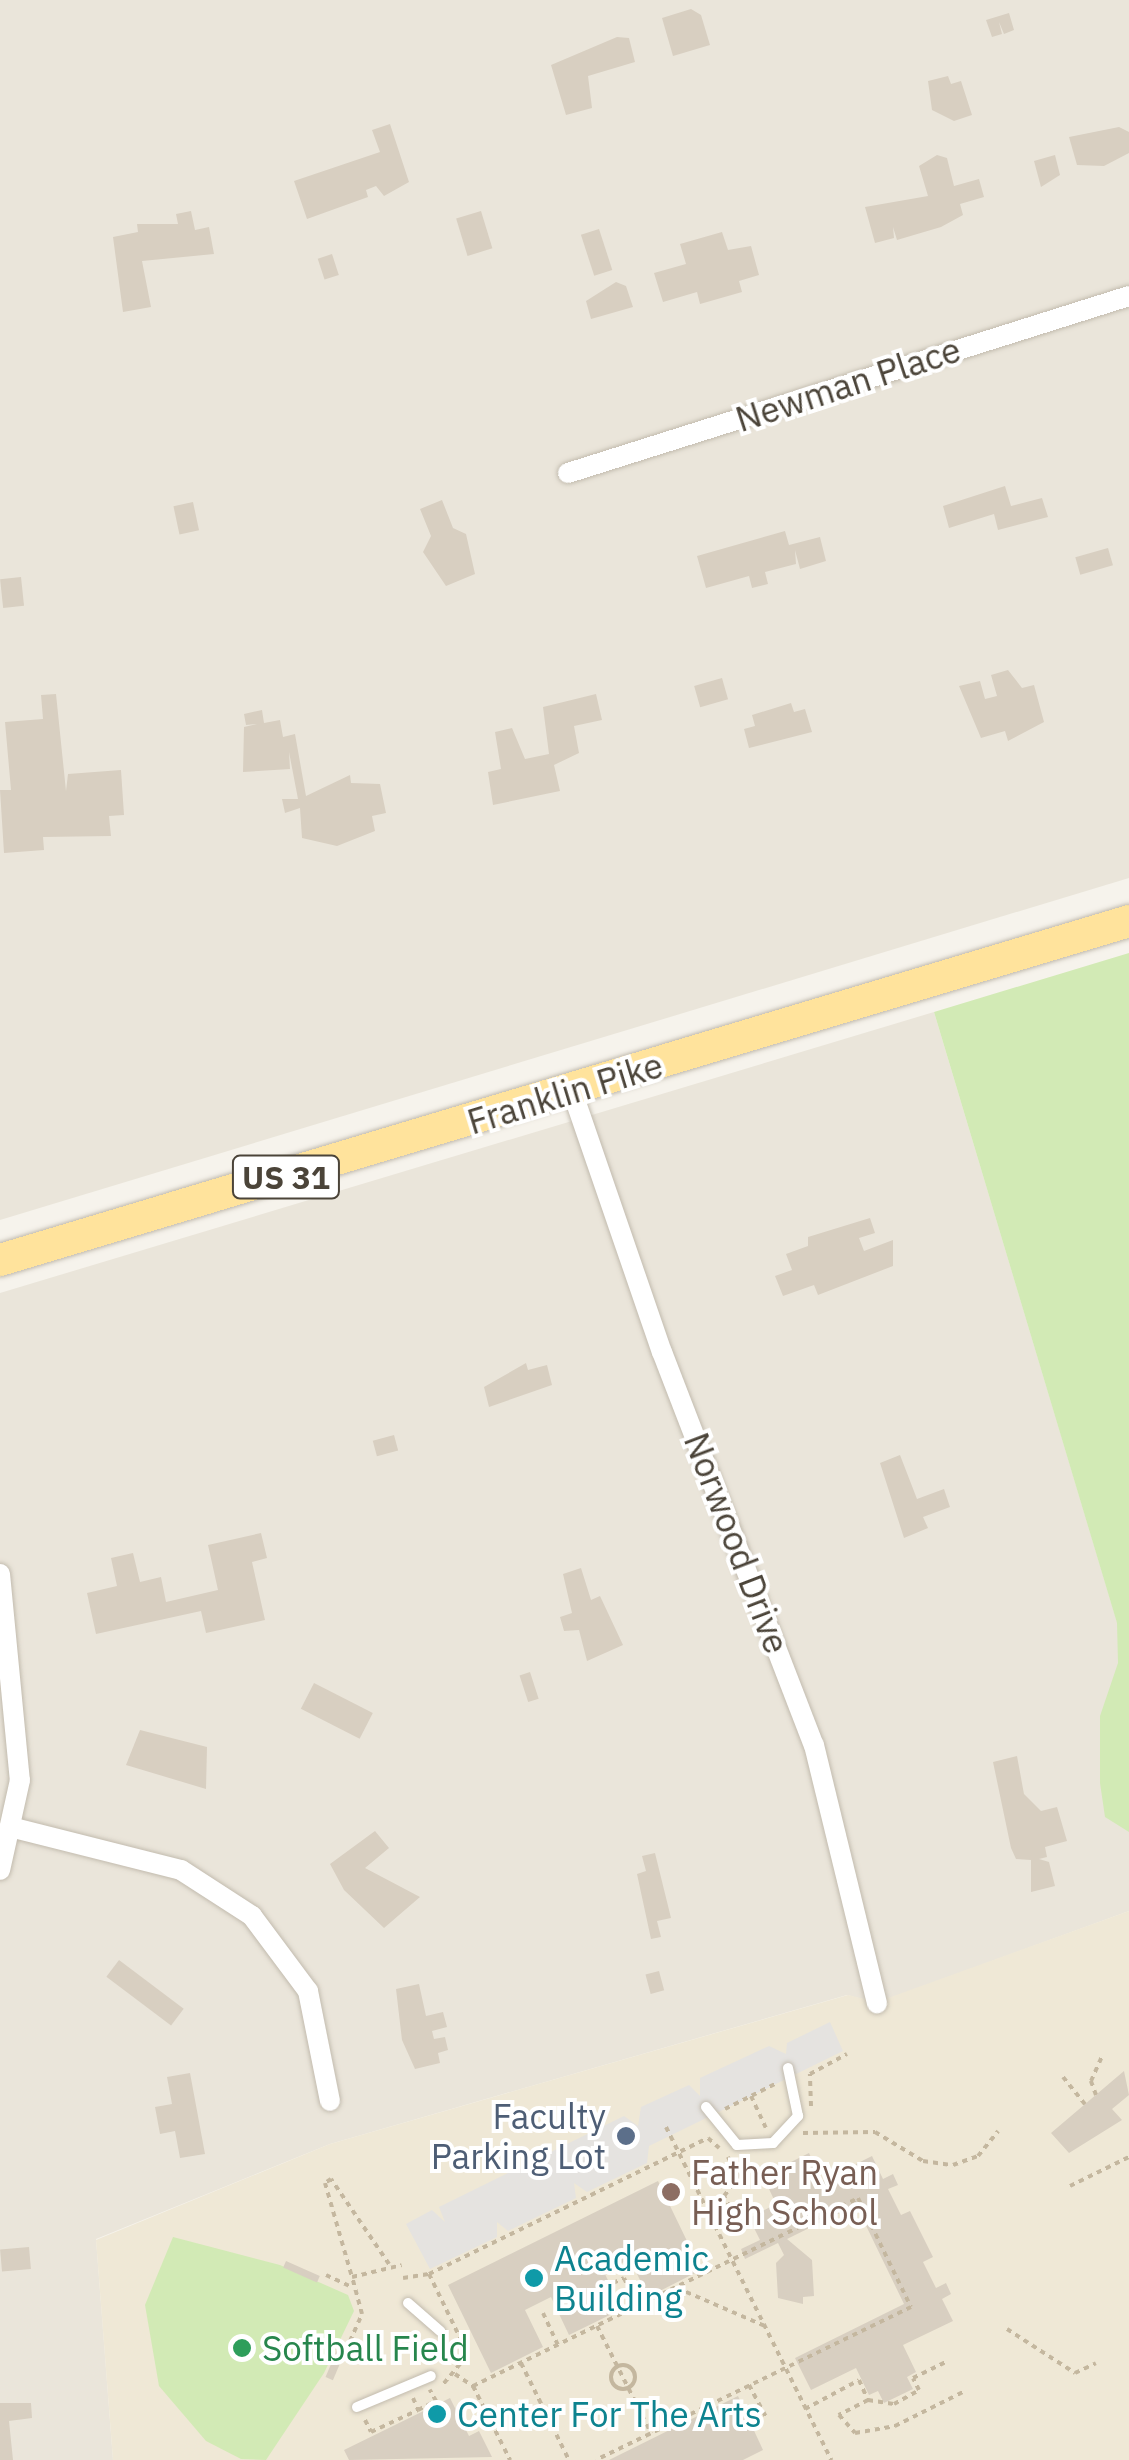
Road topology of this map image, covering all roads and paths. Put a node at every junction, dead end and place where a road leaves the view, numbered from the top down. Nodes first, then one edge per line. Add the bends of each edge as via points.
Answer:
1 (1129, 296) edge
2 (568, 473) dead end
3 (1129, 922) edge
4 (572, 1091) junction
5 (0, 1260) edge
6 (0, 1574) edge
7 (14, 1828) junction
8 (0, 1870) edge
9 (877, 2002) dead end
10 (846, 2054) dead end
11 (1102, 2056) dead end
12 (788, 2068) dead end
13 (1063, 2077) dead end
14 (777, 2083) dead end
15 (1096, 2094) dead end
16 (751, 2096) junction
17 (330, 2100) dead end
18 (1085, 2104) dead end
19 (706, 2107) dead end
20 (725, 2109) dead end
21 (811, 2112) dead end
22 (809, 2124) dead end
23 (666, 2127) dead end
24 (998, 2131) dead end
25 (802, 2133) junction
26 (773, 2143) junction
27 (726, 2152) junction
28 (679, 2153) junction
29 (1129, 2157) edge
30 (744, 2160) dead end
31 (1070, 2186) dead end
32 (710, 2216) junction
33 (732, 2260) junction
34 (389, 2264) junction
35 (402, 2265) dead end
36 (429, 2274) junction
37 (326, 2275) dead end
38 (352, 2277) junction
39 (404, 2278) dead end
40 (613, 2283) dead end
41 (675, 2287) junction
42 (352, 2288) junction
43 (408, 2304) dead end
44 (637, 2306) junction
45 (543, 2313) dead end
46 (597, 2326) junction
47 (765, 2326) junction
48 (1006, 2328) dead end
49 (440, 2331) dead end
50 (350, 2340) dead end
51 (558, 2344) junction
52 (948, 2361) dead end
53 (522, 2362) junction
54 (1096, 2362) dead end
55 (617, 2366) junction
56 (785, 2368) junction
57 (455, 2374) junction
58 (432, 2376) dead end
59 (749, 2385) junction
60 (473, 2386) junction
61 (628, 2388) junction
62 (430, 2389) junction
63 (963, 2392) dead end
64 (868, 2400) junction
65 (357, 2406) joint
66 (805, 2408) junction
67 (418, 2410) junction
68 (766, 2419) dead end
69 (651, 2433) junction
70 (510, 2460) edge
71 (570, 2460) edge
72 (596, 2460) edge
73 (831, 2460) edge

1 - 2 street, Newman Place
3 - 4 main road, Franklin Pike / US 31
4 - 5 main road, Franklin Pike / US 31
4 - 9 street, Norwood Drive via 662,1352 814,1746
6 - 7 street via 19,1759
7 - 8 street
7 - 17 street via 181,1870 252,1916 308,1992
10 - 21 path via 810,2074
11 - 15 path via 1090,2081
12 - 26 lane via 798,2116
13 - 18 path
14 - 16 path
16 - 20 path
16 - 26 path
19 - 26 lane via 737,2145
22 - 25 path
23 - 28 path
24 - 25 path via 978,2156 952,2165 923,2160 874,2132
25 - 26 path via 779,2154
27 - 28 path via 708,2138
27 - 30 path
27 - 32 path via 739,2177 724,2196 730,2206
28 - 32 path
28 - 36 path
29 - 31 path
32 - 33 path
33 - 41 path
33 - 47 path
33 - 56 path via 858,2198 911,2306
34 - 35 path
34 - 38 path
34 - 38 path via 331,2179 325,2183
36 - 39 path
36 - 57 path via 463,2344
37 - 42 path
38 - 42 path
40 - 44 path via 624,2278
41 - 44 path
41 - 47 path
42 - 50 path via 362,2314
43 - 49 lane
44 - 46 path
45 - 51 path
46 - 51 path
46 - 55 path
47 - 56 path
48 - 54 path via 1075,2373
51 - 53 path
52 - 64 path via 914,2378 919,2390 908,2398 882,2407 876,2396
53 - 60 path
53 - 71 path
55 - 61 path
55 - 61 path via 611,2381
55 - 61 path via 633,2370
56 - 59 path
56 - 66 path
57 - 60 path
57 - 62 path
58 - 65 lane
59 - 68 path
59 - 69 path
60 - 70 path
61 - 69 path
62 - 67 path via 436,2400
62 - 67 path via 412,2397
63 - 64 path via 895,2426 855,2433 839,2414
64 - 66 path via 859,2380
65 - 67 path via 370,2432
66 - 73 path
69 - 72 path

